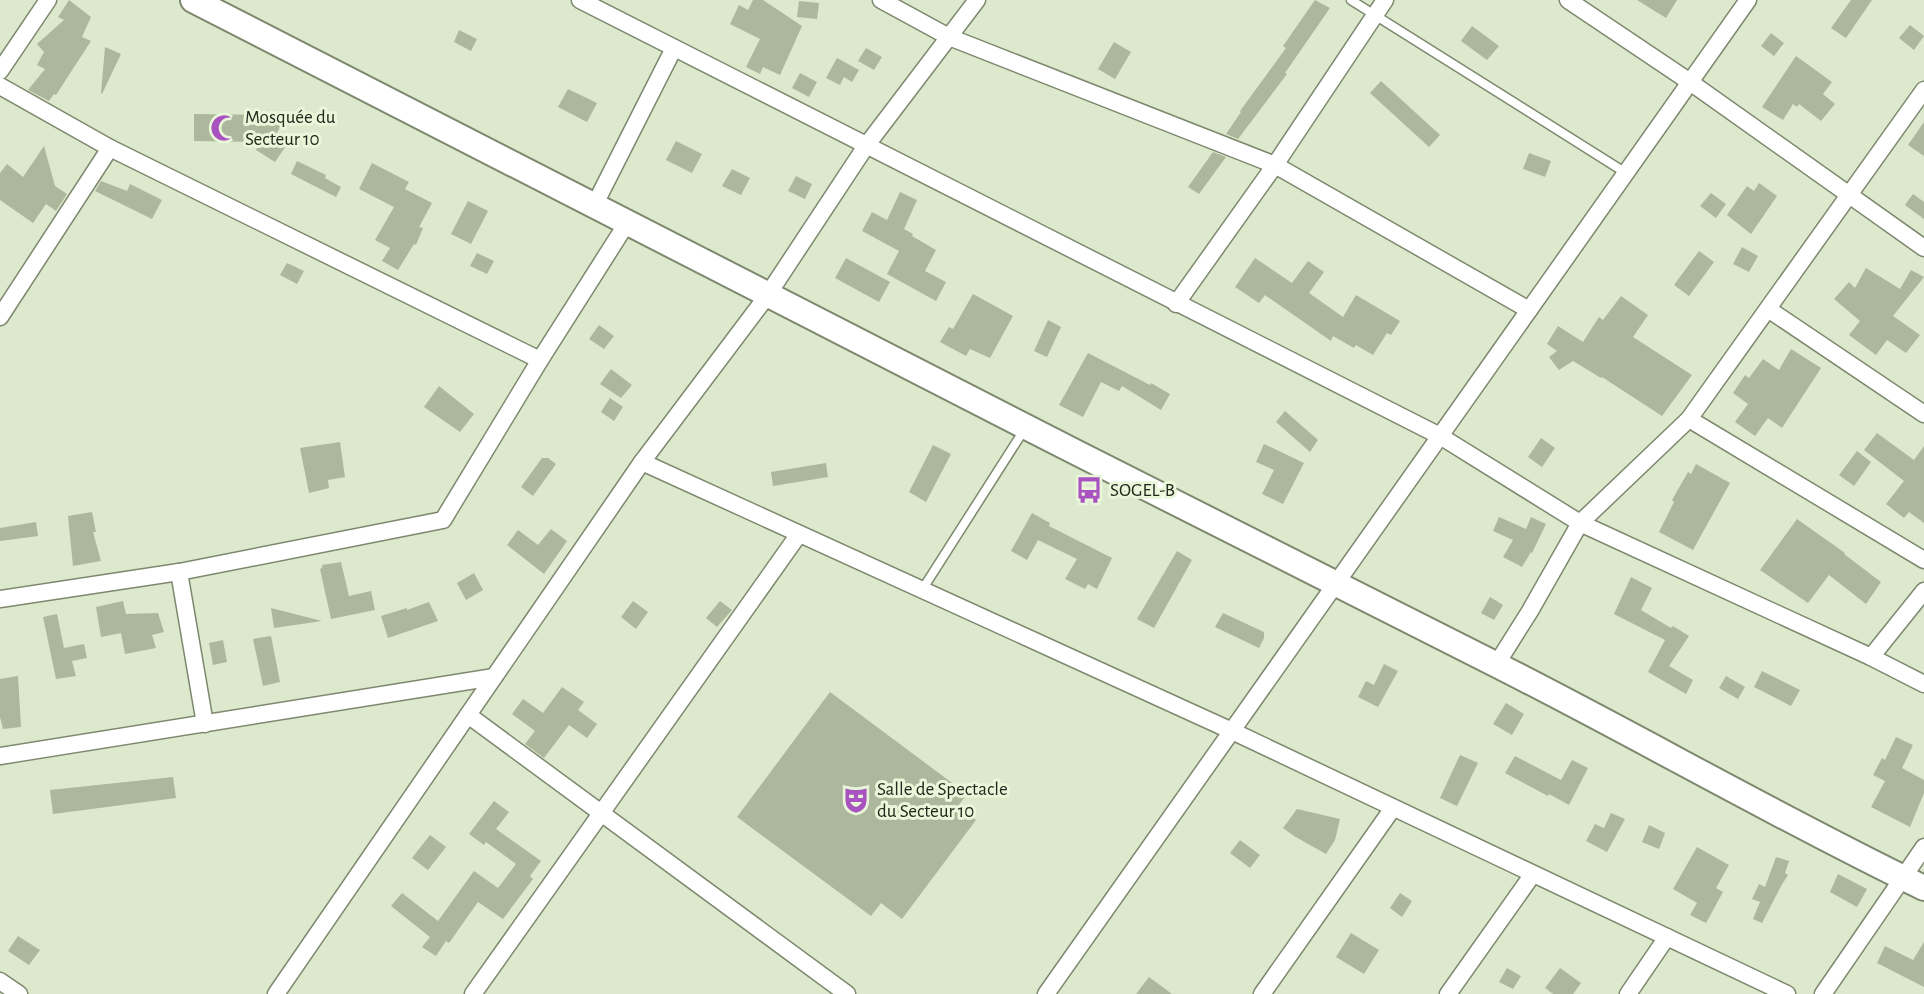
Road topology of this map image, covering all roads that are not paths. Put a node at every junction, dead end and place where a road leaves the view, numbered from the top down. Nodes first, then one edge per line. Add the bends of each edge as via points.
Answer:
1 (48, 0) edge
2 (193, 0) edge
3 (580, 0) edge
4 (881, 0) edge
5 (977, 0) edge
6 (1351, 0) edge
7 (1385, 0) edge
8 (1570, 0) edge
9 (1748, 0) edge
10 (1375, 15) junction
11 (949, 37) junction
12 (674, 48) junction
13 (0, 71) edge
14 (1690, 82) junction
15 (0, 86) edge
16 (1924, 90) edge
17 (866, 146) junction
18 (110, 148) junction
19 (1275, 165) junction
20 (1626, 173) junction
21 (1849, 195) junction
22 (594, 206) junction
23 (627, 223) junction
24 (1924, 248) edge
25 (767, 296) junction
26 (1176, 304) junction
27 (1768, 309) junction
28 (1529, 310) junction
29 (0, 317) edge
30 (540, 360) junction
31 (1924, 414) edge
32 (1689, 419) junction
33 (1026, 427) junction
34 (1440, 436) junction
35 (642, 462) junction
36 (1580, 523) junction
37 (799, 534) junction
38 (1924, 560) edge
39 (179, 572) junction
40 (1334, 584) junction
41 (922, 590) junction
42 (1924, 591) edge
43 (0, 599) edge
44 (1871, 657) junction
45 (1496, 664) junction
46 (494, 677) junction
47 (1924, 684) edge
48 (468, 715) junction
49 (205, 724) junction
50 (1232, 731) junction
51 (0, 756) edge
52 (1393, 808) junction
53 (601, 813) junction
54 (1924, 847) edge
55 (1533, 874) junction
56 (1913, 883) edge
57 (1667, 937) junction
58 (0, 981) edge
59 (19, 994) edge
60 (276, 994) edge
61 (473, 994) edge
62 (847, 994) edge
63 (1046, 994) edge
64 (1262, 994) edge
65 (1448, 994) edge
66 (1628, 994) edge
67 (1787, 994) edge
68 (1823, 994) edge

1 - 13 street
2 - 22 main road
3 - 12 street
4 - 11 street
5 - 11 street
6 - 10 lane
7 - 10 street
8 - 14 street
9 - 14 street
10 - 19 street
10 - 20 lane
11 - 17 street
11 - 19 street
12 - 17 street
12 - 22 street
14 - 20 street
14 - 21 street
15 - 18 street
16 - 21 street
17 - 25 street
17 - 26 street
18 - 29 street
18 - 30 street
19 - 26 street
19 - 28 street
20 - 28 street
21 - 24 street
21 - 27 street
22 - 23 main road
23 - 25 main road
23 - 30 street
25 - 33 main road
25 - 35 street
26 - 34 street
27 - 31 street
27 - 32 street
28 - 34 street
30 - 39 street via 443,520
32 - 36 street
32 - 38 street
33 - 40 main road
33 - 41 lane
34 - 36 street
34 - 40 street
35 - 37 street
35 - 46 street
36 - 44 street
36 - 45 street
37 - 41 street
37 - 53 street
39 - 43 street
39 - 49 street
40 - 45 main road
40 - 50 street
41 - 50 street
42 - 44 street
44 - 47 street
45 - 56 main road
46 - 48 street
46 - 49 street
48 - 53 street
48 - 60 street
49 - 51 street
50 - 52 street
50 - 63 street
52 - 55 street
52 - 64 street
53 - 61 street
53 - 62 street
54 - 56 street
55 - 57 street
55 - 65 street
56 - 68 street
57 - 66 street
57 - 67 street
58 - 59 street

